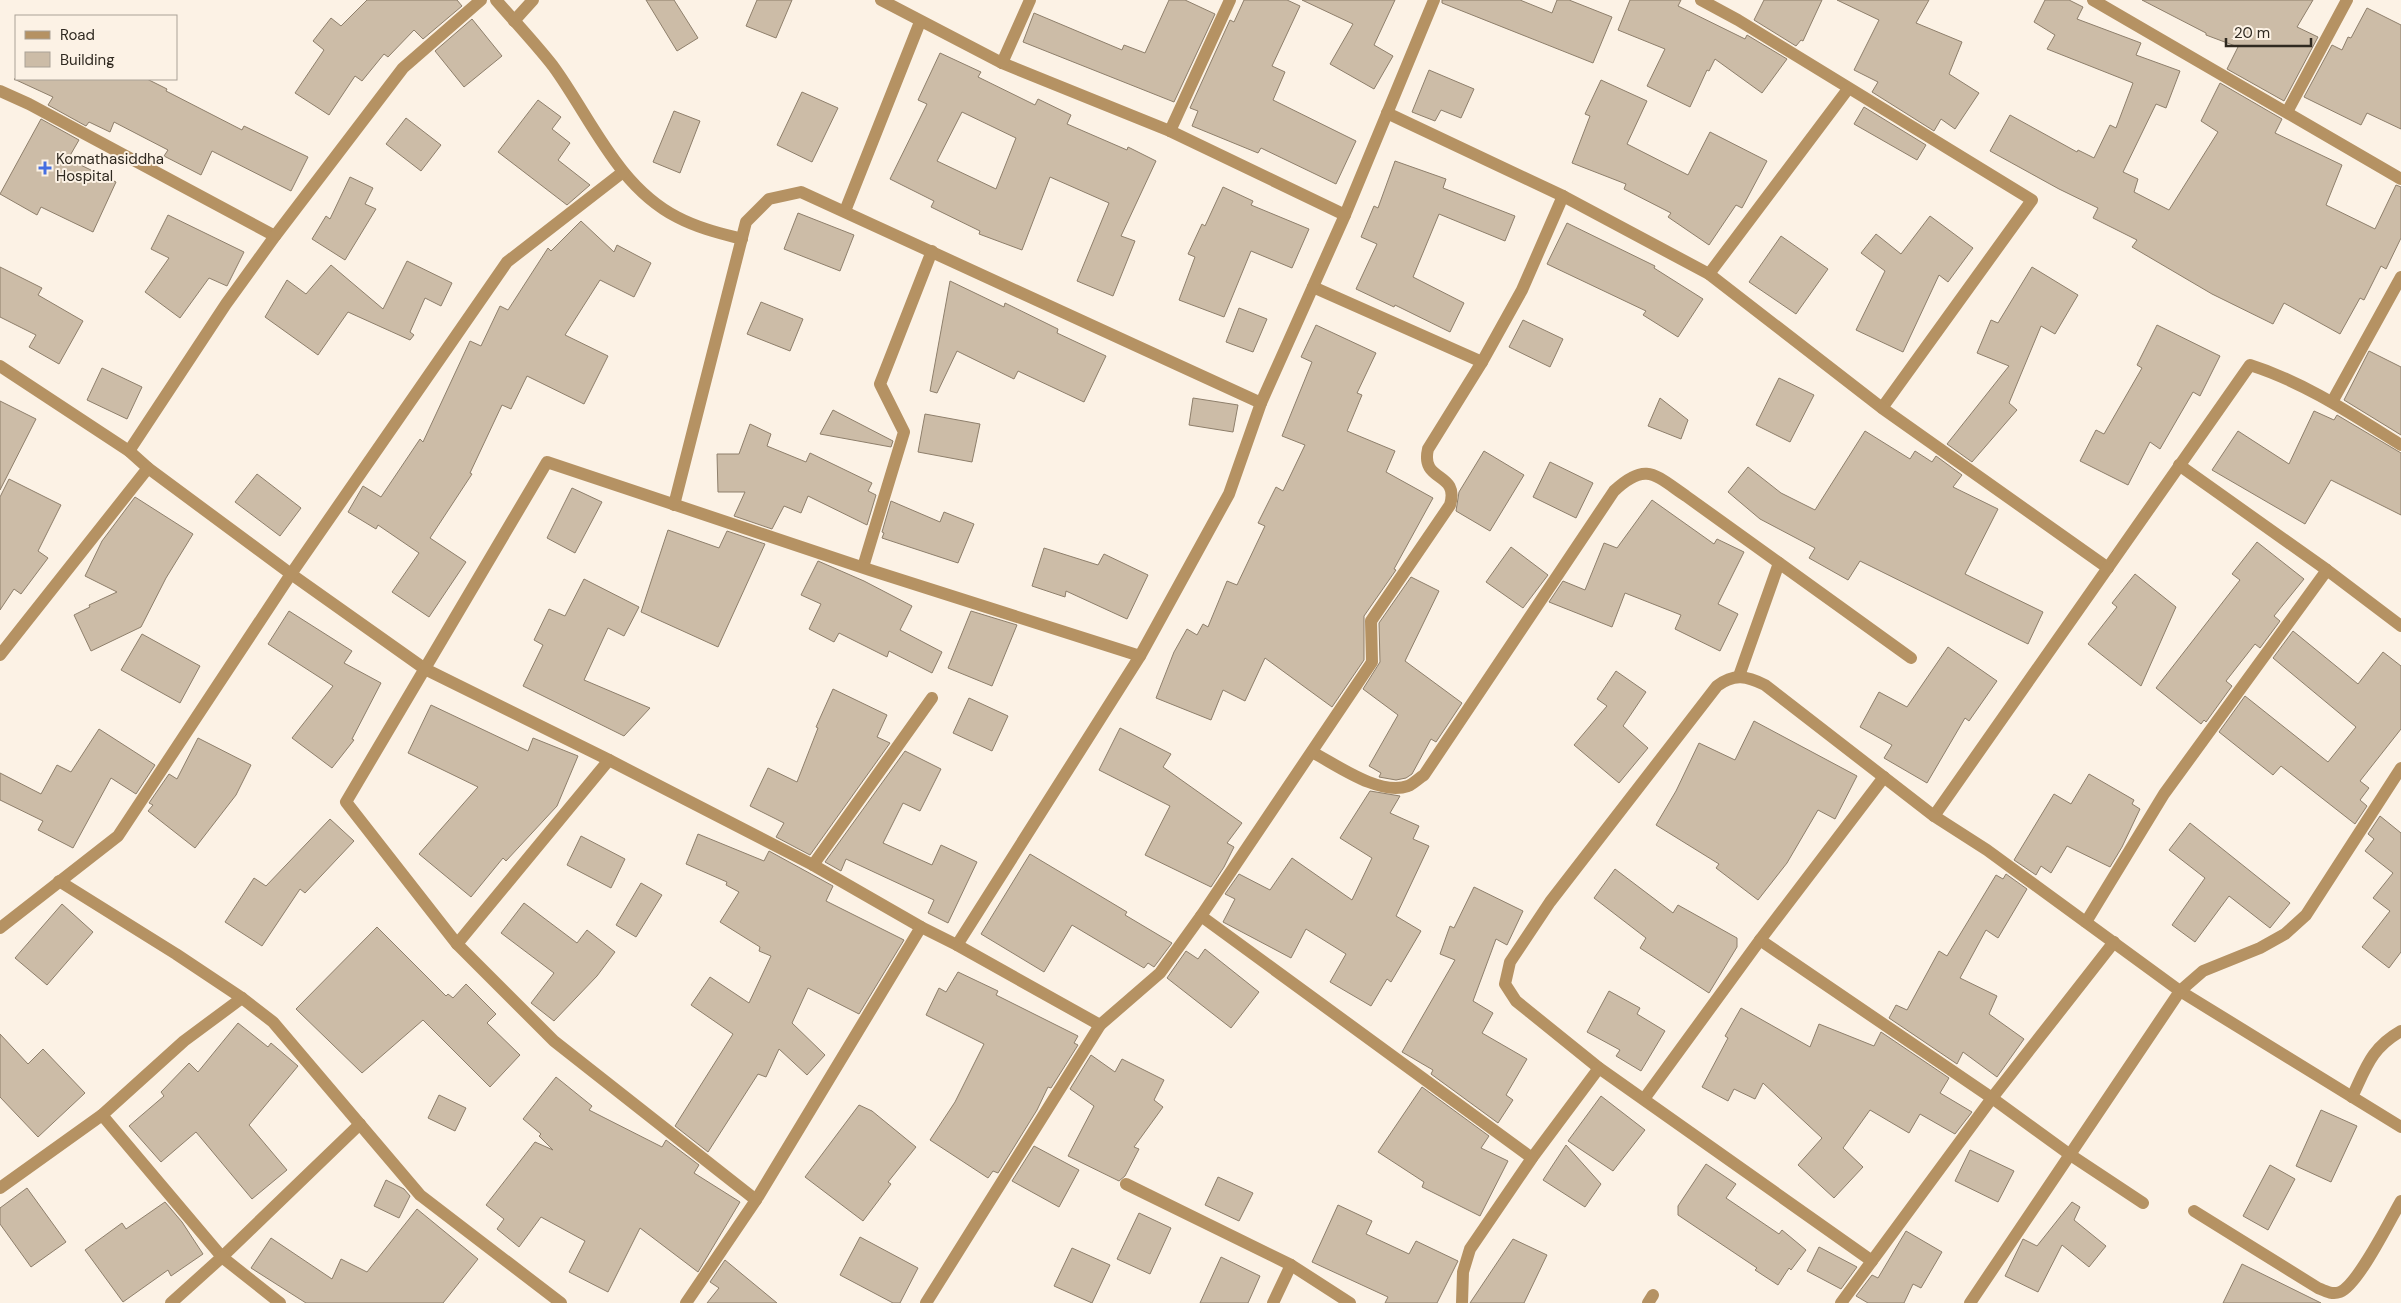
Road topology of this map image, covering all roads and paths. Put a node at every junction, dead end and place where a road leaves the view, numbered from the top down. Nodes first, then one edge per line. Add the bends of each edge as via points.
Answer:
1 (481, 0) edge
2 (496, 0) edge
3 (532, 0) edge
4 (880, 0) edge
5 (1030, 0) edge
6 (1230, 0) edge
7 (1434, 0) edge
8 (1700, 0) edge
9 (2093, 0) edge
10 (2347, 0) edge
11 (514, 21) junction
12 (920, 22) junction
13 (1002, 62) junction
14 (1848, 89) junction
15 (0, 92) edge
16 (2287, 112) junction
17 (1387, 113) junction
18 (1170, 131) junction
19 (623, 172) junction
20 (2401, 179) edge
21 (1563, 196) junction
22 (845, 211) junction
23 (1346, 215) junction
24 (275, 236) junction
25 (742, 239) junction
26 (932, 251) junction
27 (1709, 274) junction
28 (2401, 277) edge
29 (1313, 287) junction
30 (1482, 362) junction
31 (0, 366) edge
32 (2332, 402) junction
33 (1261, 403) junction
34 (1882, 408) junction
35 (2401, 445) edge
36 (129, 451) junction
37 (2179, 465) junction
38 (148, 468) junction
39 (674, 505) junction
40 (1779, 563) junction
41 (863, 567) junction
42 (2108, 568) junction
43 (2327, 570) junction
44 (291, 574) junction
45 (2401, 626) edge
46 (0, 655) edge
47 (1140, 656) junction
48 (1911, 658) dead end
49 (425, 669) junction
50 (1739, 676) junction
51 (932, 698) dead end
52 (1312, 752) junction
53 (609, 760) junction
54 (2401, 768) edge
55 (1884, 777) junction
56 (1934, 816) junction
57 (814, 865) junction
58 (59, 882) junction
59 (1201, 916) junction
60 (2086, 922) junction
61 (0, 928) edge
62 (921, 928) junction
63 (1760, 940) junction
64 (2114, 942) junction
65 (456, 944) junction
66 (957, 945) junction
67 (2180, 991) junction
68 (242, 998) junction
69 (1100, 1025) junction
70 (2401, 1031) edge
71 (1599, 1068) junction
72 (2352, 1097) junction
73 (1992, 1098) junction
74 (1644, 1099) junction
75 (102, 1115) junction
76 (360, 1124) junction
77 (2401, 1128) edge
78 (2069, 1154) junction
79 (1532, 1158) junction
80 (1126, 1184) dead end
81 (0, 1188) edge
82 (756, 1200) junction
83 (2401, 1201) edge
84 (2143, 1202) dead end
85 (2194, 1211) dead end
86 (222, 1258) junction
87 (1872, 1261) junction
88 (1291, 1265) junction
89 (171, 1303) edge
90 (280, 1303) edge
91 (560, 1303) edge
92 (686, 1303) edge
93 (926, 1303) edge
94 (1273, 1303) edge
95 (1350, 1303) edge
96 (1462, 1303) edge
97 (1841, 1303) edge
98 (1970, 1303) edge

1 - 24 street via 403,68
2 - 11 street
3 - 11 street
4 - 12 street
5 - 13 street
6 - 18 street
7 - 17 street
8 - 14 street
9 - 16 street
10 - 16 street
11 - 19 street via 552,66
12 - 13 street
12 - 22 street
13 - 18 street
14 - 27 street
14 - 34 street via 2032,200
15 - 24 street via 29,104
16 - 20 street
17 - 21 street
17 - 23 street
18 - 23 street
19 - 25 street via 676,217 705,230
19 - 44 street via 507,262
21 - 27 street
21 - 30 street via 1522,290
22 - 25 street via 801,192 769,199 746,222
22 - 26 street
23 - 29 street
24 - 36 street
25 - 39 street
26 - 33 street
26 - 41 street via 880,384 904,432
27 - 34 street
28 - 32 street
29 - 30 street
29 - 33 street
30 - 52 street via 1428,449 1429,468 1453,491 1450,505 1371,621 1372,662
31 - 36 street
32 - 35 street
32 - 37 street via 2275,373 2250,365
33 - 47 street via 1229,494
34 - 42 street
36 - 38 street
37 - 42 street
37 - 43 street
38 - 44 street
38 - 46 street
39 - 41 street
39 - 49 street via 546,462
40 - 48 street
40 - 50 street
40 - 52 street via 1661,479 1649,473 1638,474 1614,491 1424,775 1409,786 1392,788 1374,784
41 - 47 street
42 - 56 street
43 - 45 street
43 - 60 street via 2164,794
44 - 49 street
44 - 58 street via 118,836
47 - 66 street
49 - 53 street
49 - 65 street via 346,802
50 - 55 street via 1765,685
50 - 71 street via 1727,678 1717,686 1550,902 1510,962 1505,984 1509,993
51 - 57 street
52 - 59 street
53 - 57 street
53 - 65 street
54 - 67 street via 2306,915 2285,934 2203,972
55 - 56 street
55 - 63 street
56 - 60 street
57 - 62 street
58 - 61 street
58 - 68 street
59 - 69 street via 1160,973
59 - 79 street
60 - 64 street
62 - 66 street
62 - 82 street
63 - 73 street
63 - 74 street
64 - 67 street
64 - 73 street
65 - 82 street via 554,1041
66 - 69 street
67 - 72 street
67 - 78 street
68 - 75 street via 184,1041
68 - 76 street via 273,1022
69 - 93 street
70 - 72 street via 2374,1051
71 - 74 street
71 - 79 street
72 - 77 street
73 - 78 street
73 - 87 street
74 - 87 street
75 - 81 street
75 - 86 street
76 - 86 street
76 - 91 street via 420,1195
78 - 84 street
78 - 98 street
79 - 96 street via 1470,1249 1463,1272
80 - 88 street
82 - 92 street
83 - 85 street via 2353,1283 2339,1293 2331,1294
86 - 89 street
86 - 90 street
87 - 97 street
88 - 94 street
88 - 95 street

